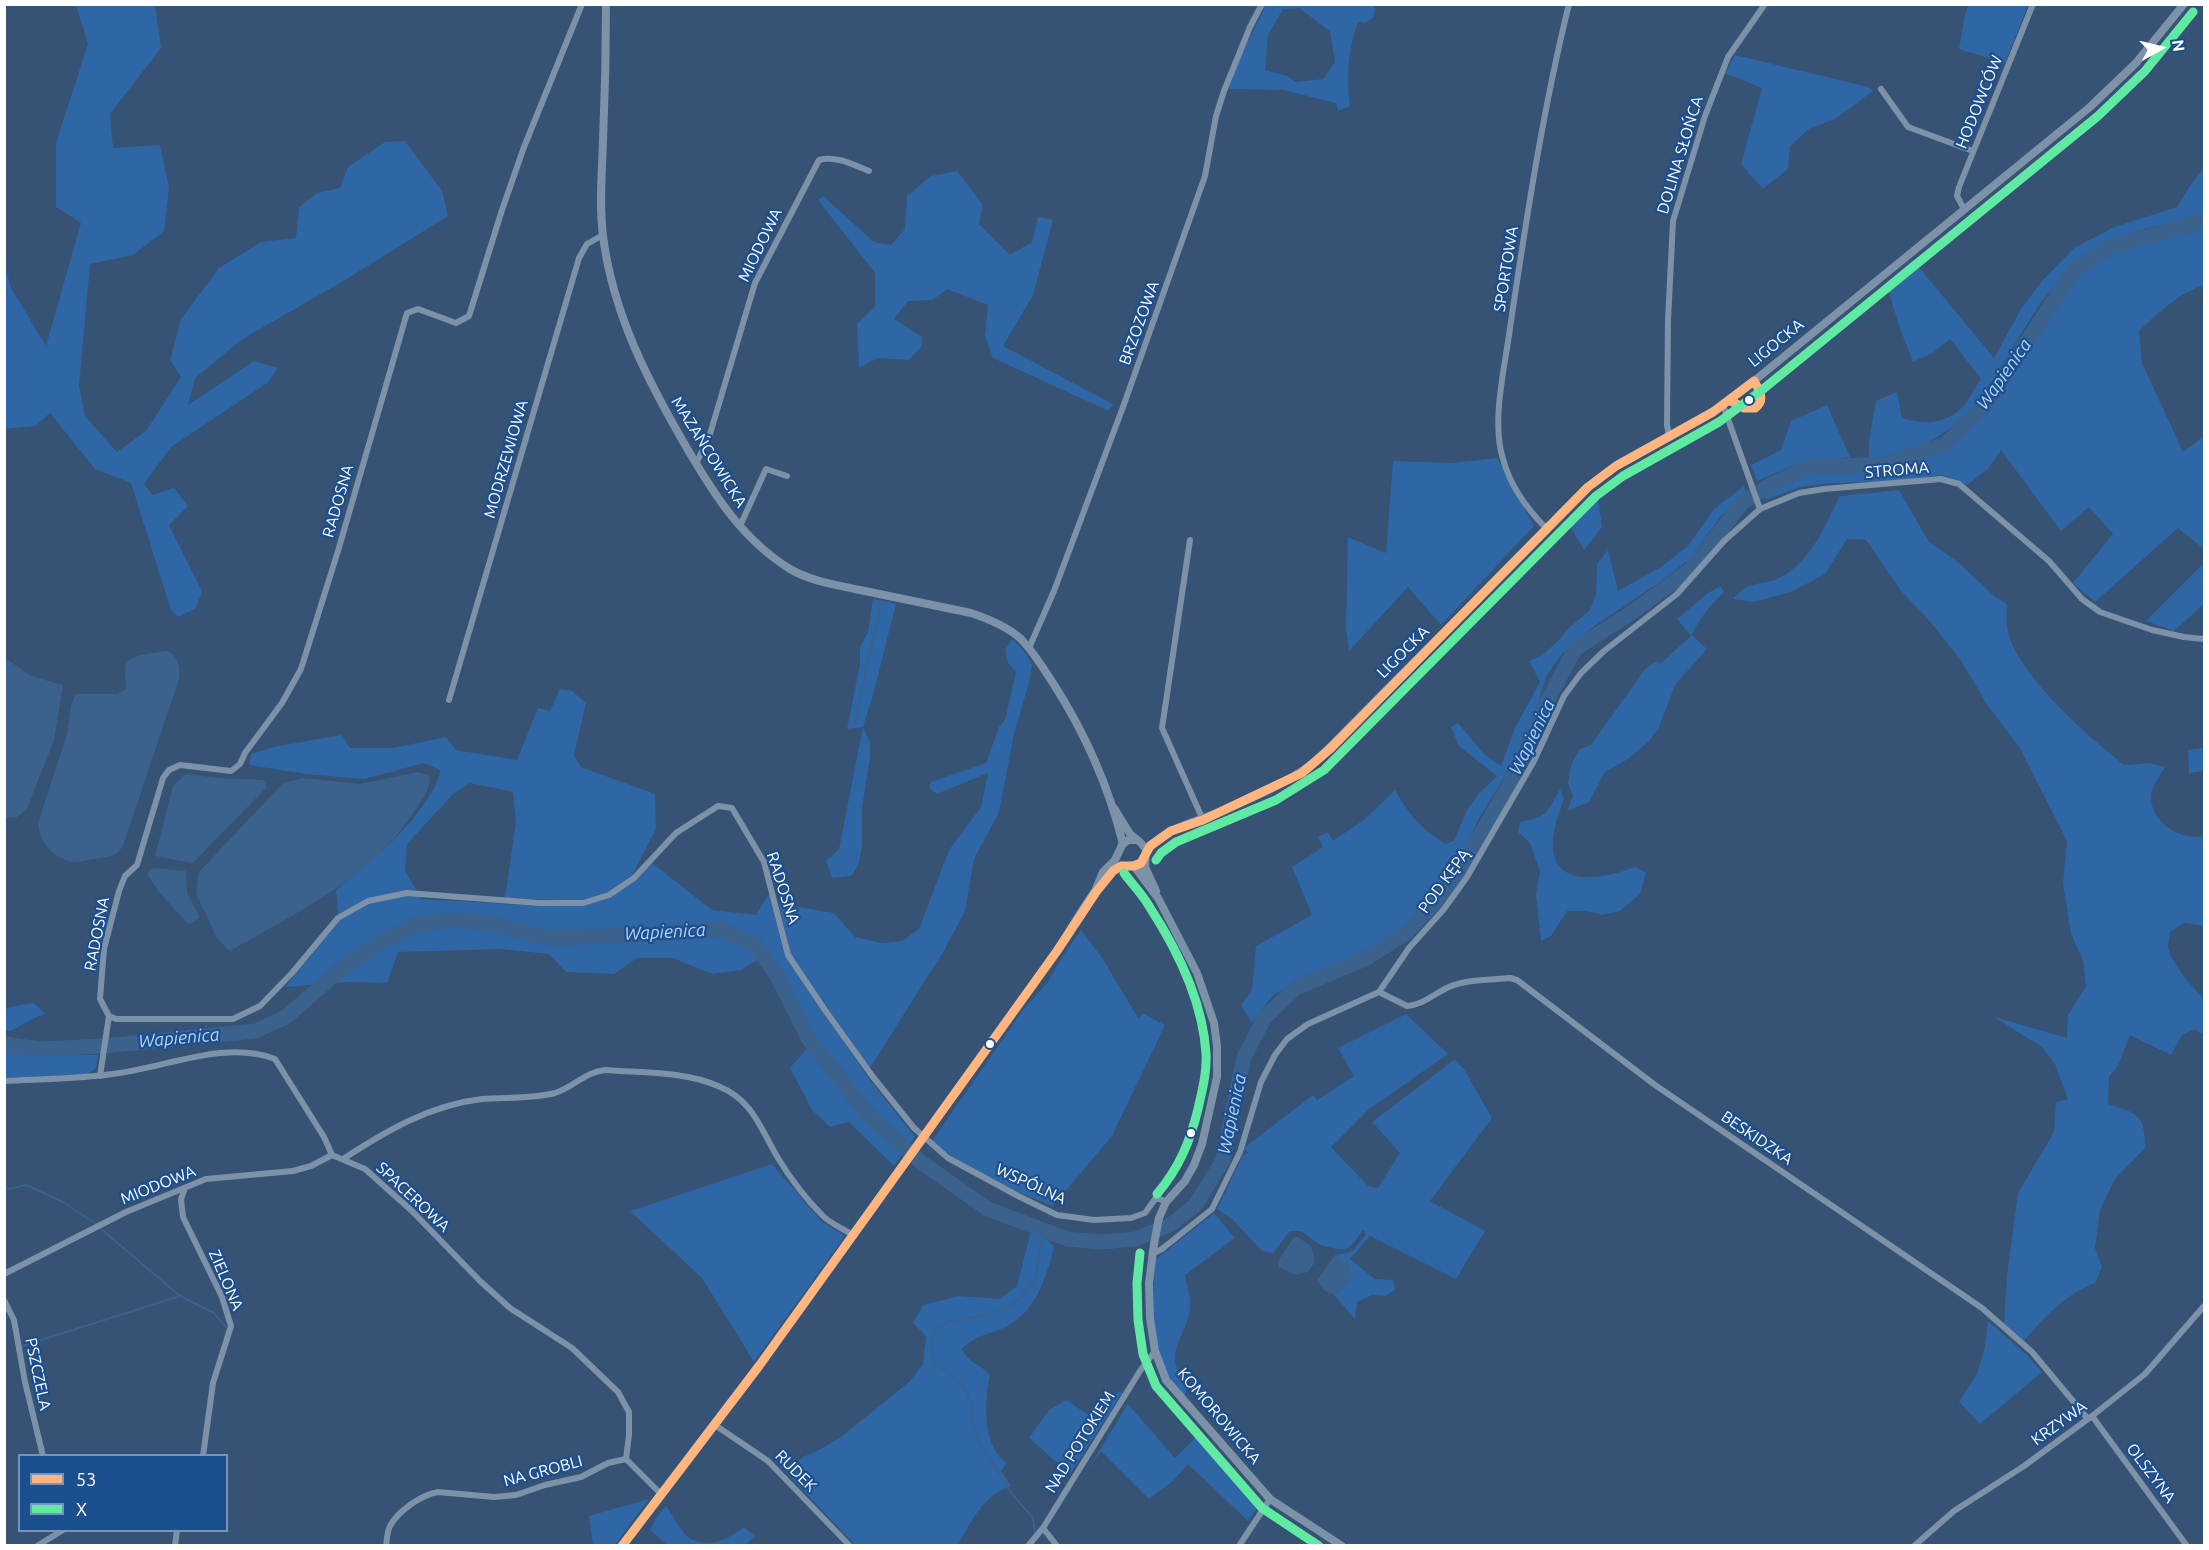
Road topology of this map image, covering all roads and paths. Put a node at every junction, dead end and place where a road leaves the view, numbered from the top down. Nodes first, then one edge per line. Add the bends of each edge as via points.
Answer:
1 (582, 4) edge
2 (606, 4) edge
3 (1262, 4) edge
4 (1569, 4) edge
5 (1765, 4) edge
6 (2033, 4) edge
7 (2184, 4) edge
8 (1881, 89) dead end
9 (1973, 151) junction
10 (869, 171) dead end
11 (1964, 209) junction
12 (603, 235) junction
13 (1723, 405) junction
14 (1669, 436) junction
15 (696, 464) junction
16 (787, 476) dead end
17 (1760, 509) junction
18 (740, 526) junction
19 (1546, 528) junction
20 (1190, 540) dead end
21 (2205, 639) edge
22 (1029, 648) junction
23 (449, 700) dead end
24 (1112, 805) junction
25 (1203, 820) junction
26 (1171, 831) junction
27 (1139, 841) junction
28 (1121, 848) junction
29 (1145, 856) junction
30 (1131, 866) junction
31 (1096, 892) junction
32 (1158, 898) junction
33 (1379, 992) junction
34 (109, 1016) junction
35 (100, 1076) junction
36 (4, 1081) edge
37 (921, 1140) junction
38 (332, 1155) junction
39 (343, 1159) junction
40 (186, 1187) junction
41 (1166, 1202) junction
42 (854, 1236) junction
43 (1153, 1249) junction
44 (4, 1274) edge
45 (4, 1300) edge
46 (2205, 1306) edge
47 (1155, 1351) junction
48 (2090, 1417) junction
49 (715, 1425) junction
50 (43, 1454) edge
51 (203, 1454) edge
52 (626, 1459) junction
53 (661, 1494) junction
54 (1270, 1499) junction
55 (1041, 1530) junction
56 (60, 1532) edge
57 (1028, 1544) edge
58 (37, 1545) edge
59 (386, 1545) edge
60 (622, 1545) edge
61 (850, 1545) edge
62 (1057, 1545) edge
63 (1239, 1545) edge
64 (1342, 1545) edge
65 (1914, 1545) edge
66 (2187, 1545) edge

1 - 34 street, RADOSNA via 524,147 470,316 456,323 417,309 407,313 301,669 240,764 231,771 180,765 163,778 137,865 125,876 119,891 104,949 100,999
2 - 12 street, MAZAŃCOWICKA
3 - 22 street, BRZOZOWA via 1224,92 1205,176 1123,407
4 - 19 street, SPORTOWA via 1518,271 1498,414 1502,458 1514,486
5 - 14 street, DOLINA SŁOŃCA via 1728,57 1705,116 1673,221 1668,320
6 - 9 street, HODOWCÓW
7 - 11 street, LIGOCKA via 2116,84
8 - 9 street via 1908,127
9 - 11 street, HODOWCÓW via 1957,196
10 - 15 street, MIODOWA via 839,160 819,160 755,283 710,434
11 - 13 street, LIGOCKA
12 - 15 street, MAZAŃCOWICKA via 612,283 636,353
12 - 23 street, MODRZEWIOWA via 587,244 579,258
13 - 14 street, LIGOCKA
13 - 17 street
14 - 19 street, LIGOCKA via 1602,476
15 - 18 street, MAZAŃCOWICKA
16 - 18 street via 766,470
17 - 21 street, STROMA via 1799,493 1824,489 1941,479 1959,484 2049,561 2082,599 2100,612 2152,630
17 - 33 street, POD KĘPĄ via 1724,541 1677,594 1581,673 1564,696 1534,761 1467,877 1408,948
18 - 22 street, MAZAŃCOWICKA via 758,546 792,570 842,586 989,619
19 - 25 street, LIGOCKA via 1316,761 1286,781
20 - 25 street via 1162,728
22 - 24 street, MAZAŃCOWICKA via 1078,726
24 - 27 street
24 - 28 street, MAZAŃCOWICKA
25 - 26 street, LIGOCKA
26 - 27 street
26 - 29 street, LIGOCKA via 1155,842
27 - 28 street via 1128,840
27 - 29 street
28 - 30 street via 1122,861
28 - 31 street via 1103,872
29 - 30 street
29 - 32 street
30 - 31 street via 1113,871
30 - 32 street, KOMOROWICKA
31 - 37 street
32 - 41 street, KOMOROWICKA via 1207,1000 1214,1023 1217,1063 1208,1119 1194,1165
33 - 43 street via 1308,1024 1287,1040 1261,1082 1240,1152 1212,1209 1162,1249
33 - 48 street, BESKIDZKA via 1407,1006 1458,984 1517,980 1655,1084 1982,1308 2032,1353
34 - 35 street
34 - 37 street, RADOSNA via 233,1019 260,1006 338,918 368,901 407,893 583,903 609,895 634,878 676,833 718,806 732,808 764,862 788,955
35 - 36 street
35 - 38 street via 229,1052 261,1054 275,1059
37 - 41 street, WSPÓLNA via 1057,1215 1094,1220 1131,1218 1145,1212 1155,1199
37 - 42 street
38 - 39 street, SPACEROWA
38 - 40 street, MIODOWA via 293,1172 206,1179
39 - 42 street via 386,1131 430,1112 479,1100 553,1094 591,1072 686,1077 720,1086 744,1103 799,1189 824,1217
39 - 52 street, SPACEROWA via 365,1169 510,1308 572,1348 618,1392 629,1412
40 - 44 street, MIODOWA via 126,1212
40 - 51 street, ZIELONA via 181,1199 183,1217 222,1297 231,1326 213,1383
41 - 43 street, KOMOROWICKA
42 - 49 street
43 - 47 street, KOMOROWICKA via 1149,1295
45 - 50 street, PSZCZELA via 14,1320
46 - 48 street, KRZYWA via 2145,1374
47 - 54 street, KOMOROWICKA via 1166,1380
47 - 55 street, NAD POTOKIEM
48 - 65 street, KRZYWA via 1954,1511
48 - 66 street, OLSZYNA
49 - 53 street
49 - 61 street, RUDEK via 768,1461
52 - 53 street
52 - 59 street, NA GROBLI via 581,1477 516,1495 429,1494 397,1515 388,1528
53 - 60 street
54 - 63 street
54 - 64 street, KOMOROWICKA
55 - 57 street, NAD POTOKIEM
55 - 62 street
56 - 58 street

